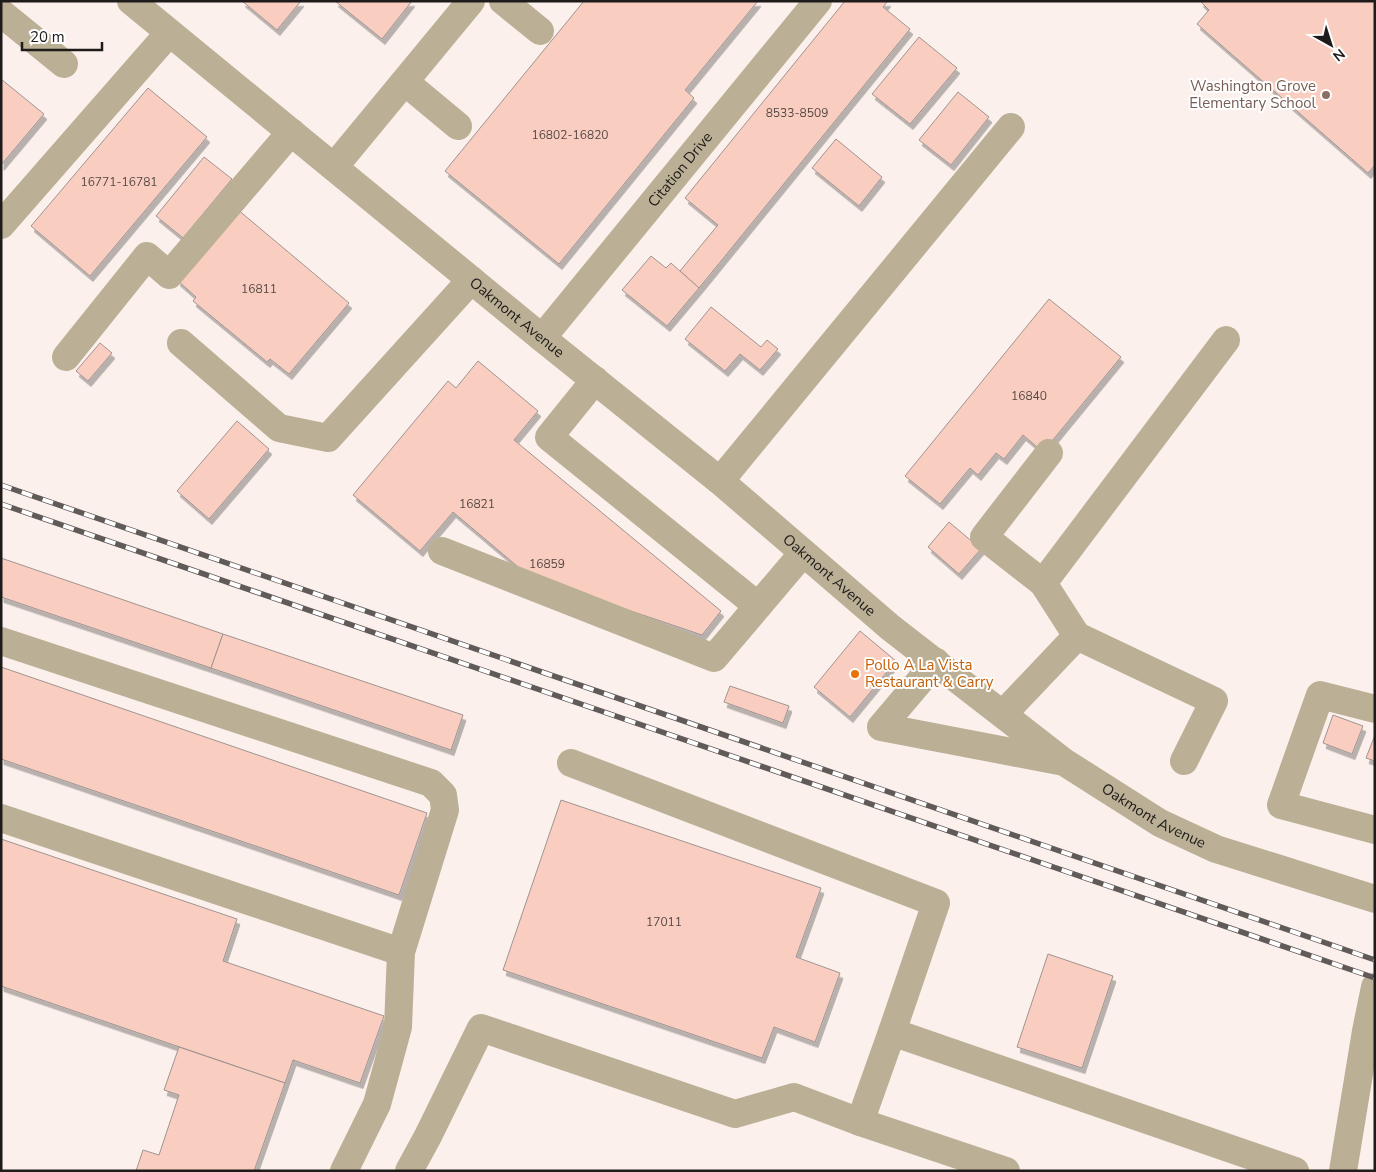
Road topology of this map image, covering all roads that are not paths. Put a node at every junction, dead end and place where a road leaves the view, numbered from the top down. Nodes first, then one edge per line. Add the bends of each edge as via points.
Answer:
1 (130, 1) edge
2 (471, 1) edge
3 (503, 1) edge
4 (818, 1) edge
5 (1, 13) edge
6 (540, 31) dead end
7 (169, 33) junction
8 (64, 64) dead end
9 (405, 82) junction
10 (458, 126) dead end
11 (1011, 127) dead end
12 (291, 132) junction
13 (334, 167) junction
14 (1, 225) edge
15 (471, 280) junction
16 (542, 338) junction
17 (1226, 340) dead end
18 (181, 343) dead end
19 (66, 358) dead end
20 (594, 380) junction
21 (1049, 454) dead end
22 (720, 481) junction
23 (442, 551) dead end
24 (804, 553) junction
25 (1042, 583) junction
26 (758, 606) junction
27 (1077, 636) junction
28 (1, 641) edge
29 (936, 662) junction
30 (1375, 709) edge
31 (1003, 714) junction
32 (1184, 761) dead end
33 (1064, 762) junction
34 (571, 763) dead end
35 (1, 818) edge
36 (1375, 830) edge
37 (1375, 898) edge
38 (400, 952) junction
39 (1375, 986) edge
40 (892, 1032) junction
41 (860, 1122) junction
42 (344, 1171) edge
43 (409, 1171) edge
44 (1006, 1171) edge
45 (1295, 1171) edge
46 (1343, 1171) edge

1 - 7 street, Oakmont Avenue
2 - 9 street
3 - 6 street
4 - 16 street, Citation Drive
5 - 8 street
7 - 12 street, Oakmont Avenue
7 - 14 street
9 - 10 street
9 - 13 street
11 - 22 street
12 - 13 street, Oakmont Avenue
12 - 19 street via 169,275 148,256
13 - 15 street, Oakmont Avenue
15 - 16 street, Oakmont Avenue
15 - 18 street via 328,438 279,428
16 - 20 street, Oakmont Avenue
17 - 25 street
20 - 22 street, Oakmont Avenue
20 - 26 street via 549,437
21 - 25 street via 984,537
22 - 24 street, Oakmont Avenue
23 - 26 street via 714,658
24 - 26 street
24 - 29 street, Oakmont Avenue
25 - 27 street
27 - 31 street
27 - 32 street via 1214,701
28 - 38 street via 431,782 443,795 445,810
29 - 31 street, Oakmont Avenue
29 - 33 street via 881,727
30 - 36 street via 1320,695 1281,805
31 - 33 street, Oakmont Avenue
33 - 37 street, Oakmont Avenue via 1160,822 1216,849
34 - 40 street via 936,903
35 - 38 street
38 - 42 street via 398,1027 377,1104
39 - 46 street
40 - 41 street
40 - 45 street
41 - 43 street via 794,1097 735,1114 481,1028
41 - 44 street

